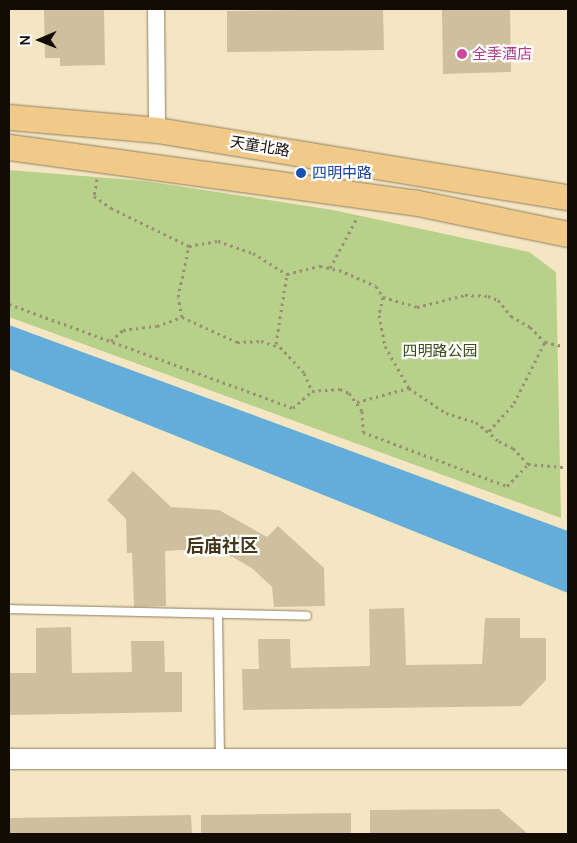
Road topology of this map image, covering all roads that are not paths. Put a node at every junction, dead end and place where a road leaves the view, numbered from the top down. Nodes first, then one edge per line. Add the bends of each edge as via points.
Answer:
1 (156, 9) edge
2 (9, 117) edge
3 (157, 130) junction
4 (9, 147) edge
5 (568, 197) edge
6 (568, 234) edge
7 (9, 609) edge
8 (218, 614) junction
9 (306, 616) dead end
10 (9, 759) edge
11 (220, 759) junction
12 (568, 759) edge

1 - 3 street
2 - 3 main road, 天童北路
3 - 5 main road, 天童北路
4 - 6 main road via 413,202
7 - 8 lane
8 - 9 lane
8 - 11 lane
10 - 11 street
11 - 12 street

